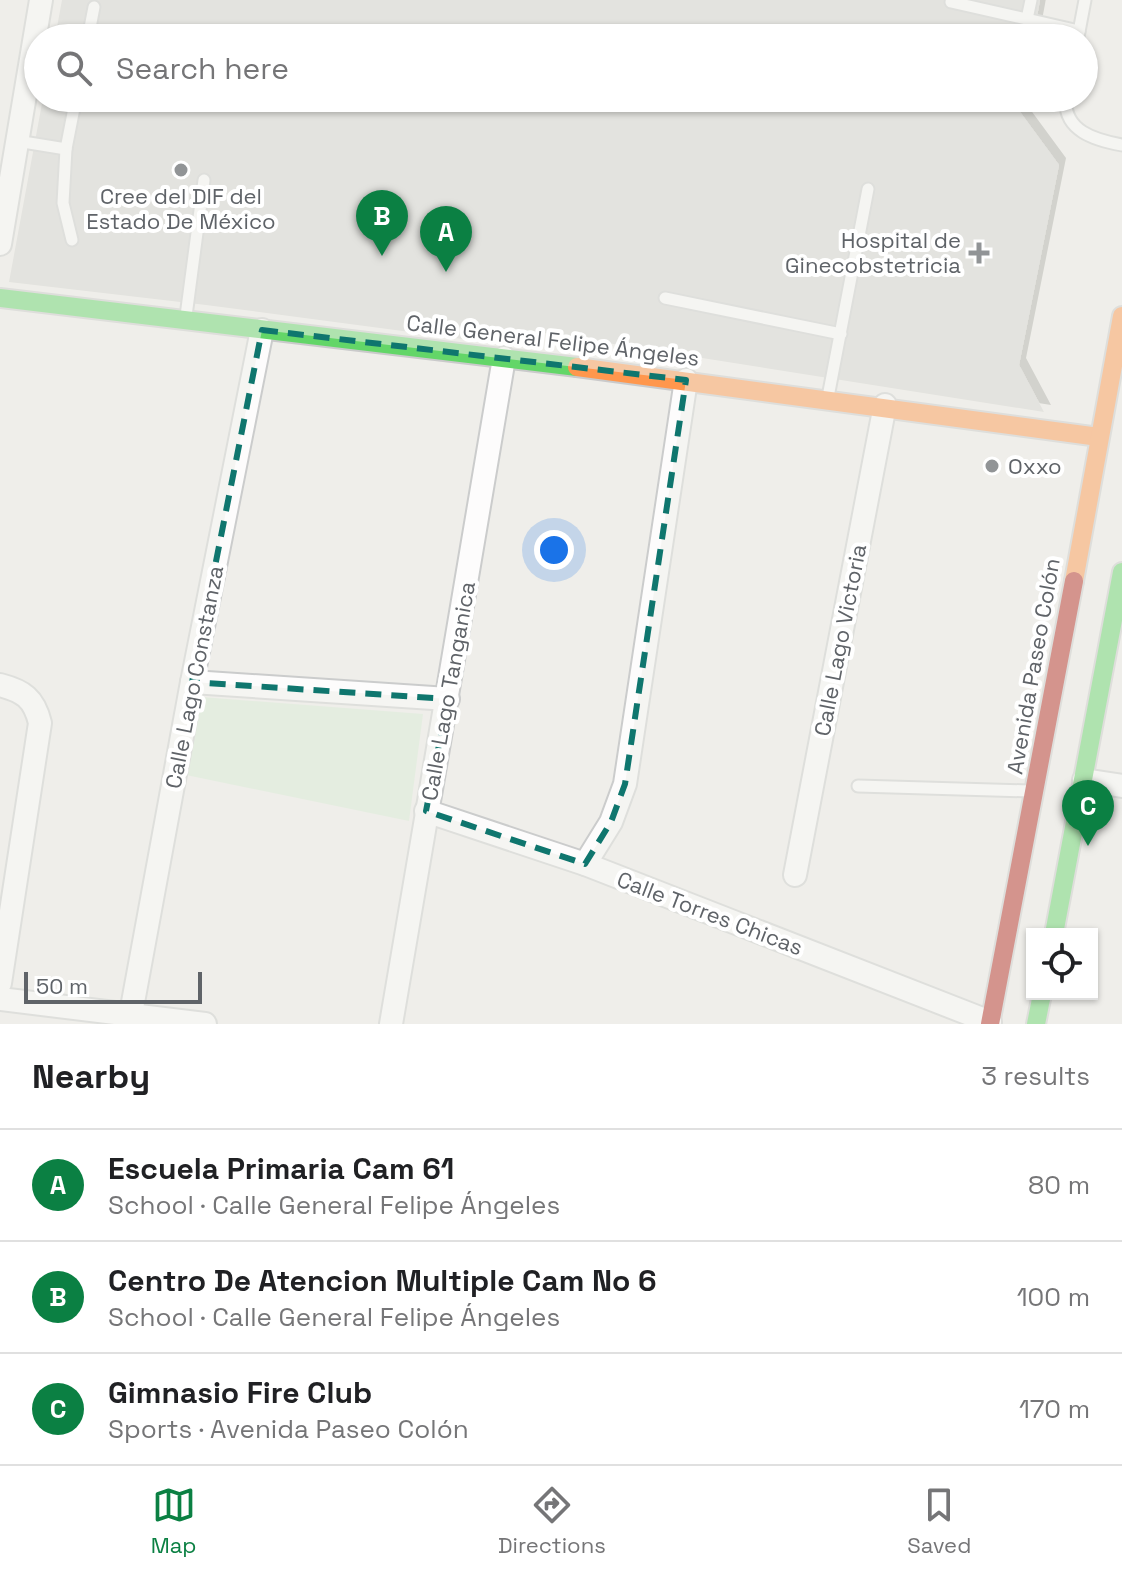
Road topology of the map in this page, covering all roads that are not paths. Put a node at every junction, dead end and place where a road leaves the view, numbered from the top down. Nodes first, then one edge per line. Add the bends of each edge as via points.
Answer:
1 (41, 0) edge
2 (952, 0) edge
3 (1031, 0) edge
4 (1085, 0) edge
5 (94, 7) dead end
6 (1027, 19) junction
7 (37, 24) edge
8 (91, 24) edge
9 (1044, 24) edge
10 (1080, 24) edge
11 (24, 100) edge
12 (73, 112) edge
13 (1067, 112) edge
14 (17, 141) junction
15 (1122, 145) edge
16 (66, 149) junction
17 (204, 180) dead end
18 (868, 189) dead end
19 (72, 240) dead end
20 (0, 244) edge
21 (0, 298) edge
22 (665, 298) dead end
23 (1122, 316) edge
24 (186, 321) junction
25 (262, 330) junction
26 (841, 334) junction
27 (504, 358) junction
28 (686, 380) junction
29 (828, 398) junction
30 (885, 405) junction
31 (1099, 437) junction
32 (1122, 572) edge
33 (192, 682) junction
34 (0, 685) edge
35 (448, 699) junction
36 (1084, 780) junction
37 (858, 786) dead end
38 (1122, 786) edge
39 (1035, 791) junction
40 (426, 811) junction
41 (585, 864) junction
42 (795, 875) dead end
43 (1042, 879) junction
44 (1053, 928) edge
45 (0, 983) edge
46 (0, 999) edge
47 (1041, 1000) edge
48 (130, 1019) edge
49 (990, 1023) edge
50 (205, 1024) edge
51 (391, 1024) edge
52 (1036, 1024) edge

1 - 7 street
2 - 6 lane
3 - 6 lane
4 - 10 lane
5 - 8 lane
6 - 9 lane
11 - 14 street
12 - 16 lane
13 - 15 lane via 1071,123 1094,138
14 - 16 lane
14 - 20 street
16 - 19 lane via 63,203
17 - 24 lane
18 - 26 lane
21 - 24 main road, Calle General Felipe Ángeles
22 - 26 lane
23 - 31 main road, Avenida Paseo Colón
24 - 25 main road, Calle General Felipe Ángeles
25 - 27 main road, Calle General Felipe Ángeles
25 - 33 street, Calle Lago Constanza
26 - 29 lane
27 - 28 main road, Calle General Felipe Ángeles
27 - 35 street, Calle Lago Tanganica
28 - 29 main road, Calle General Felipe Ángeles
28 - 41 street via 625,784 611,822
29 - 30 main road, Calle General Felipe Ángeles
30 - 31 main road, Calle General Felipe Ángeles
30 - 42 street, Calle Lago Victoria
31 - 39 main road, Avenida Paseo Colón
32 - 36 main road, Avenida Paseo Colón
33 - 35 street
33 - 48 street, Calle Lago Constanza
34 - 45 street via 29,697 40,723
35 - 40 street, Calle Lago Tanganica
36 - 38 street
36 - 43 main road, Avenida Paseo Colón
37 - 39 lane
39 - 43 main road, Avenida Paseo Colón
40 - 41 street, Calle Torres Chicas
40 - 51 street, Calle Lago Tanganica
41 - 49 street, Calle Torres Chicas
43 - 44 main road, Avenida Paseo Colón
43 - 49 main road, Avenida Paseo Colón
46 - 48 street
47 - 52 main road
48 - 50 street

